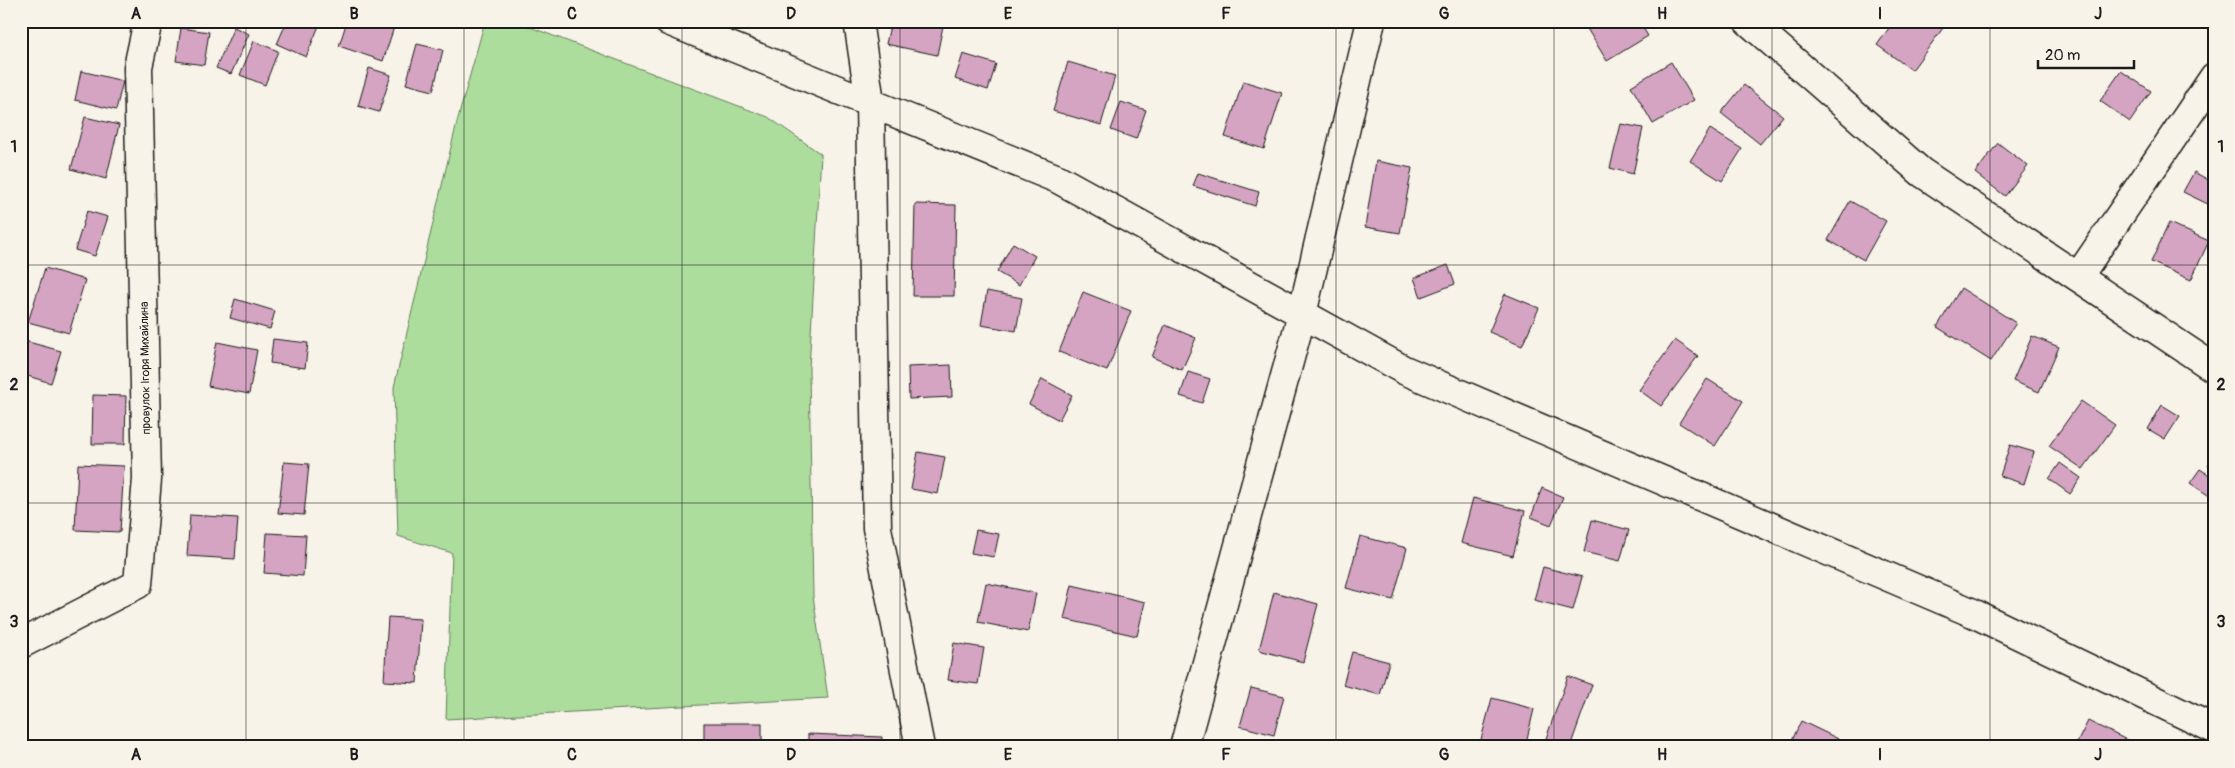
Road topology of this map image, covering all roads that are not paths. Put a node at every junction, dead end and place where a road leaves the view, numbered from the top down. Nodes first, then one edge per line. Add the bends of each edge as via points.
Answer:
1 (148, 21) edge
2 (668, 21) edge
3 (858, 21) edge
4 (1371, 21) edge
5 (1748, 21) edge
6 (2214, 77) edge
7 (870, 102) junction
8 (2078, 277) junction
9 (1302, 314) junction
10 (2214, 368) edge
11 (21, 644) edge
12 (2214, 729) edge
13 (920, 747) edge
14 (1184, 747) edge

1 - 11 street, провулок Ігоря Михайлина via 138,67 147,478 138,584
2 - 7 street
3 - 7 street
4 - 9 street
5 - 8 street via 1921,172
6 - 8 street
7 - 9 street via 1058,179
7 - 13 street via 877,528
8 - 10 street
9 - 12 street via 1404,370 1974,613
9 - 14 street

